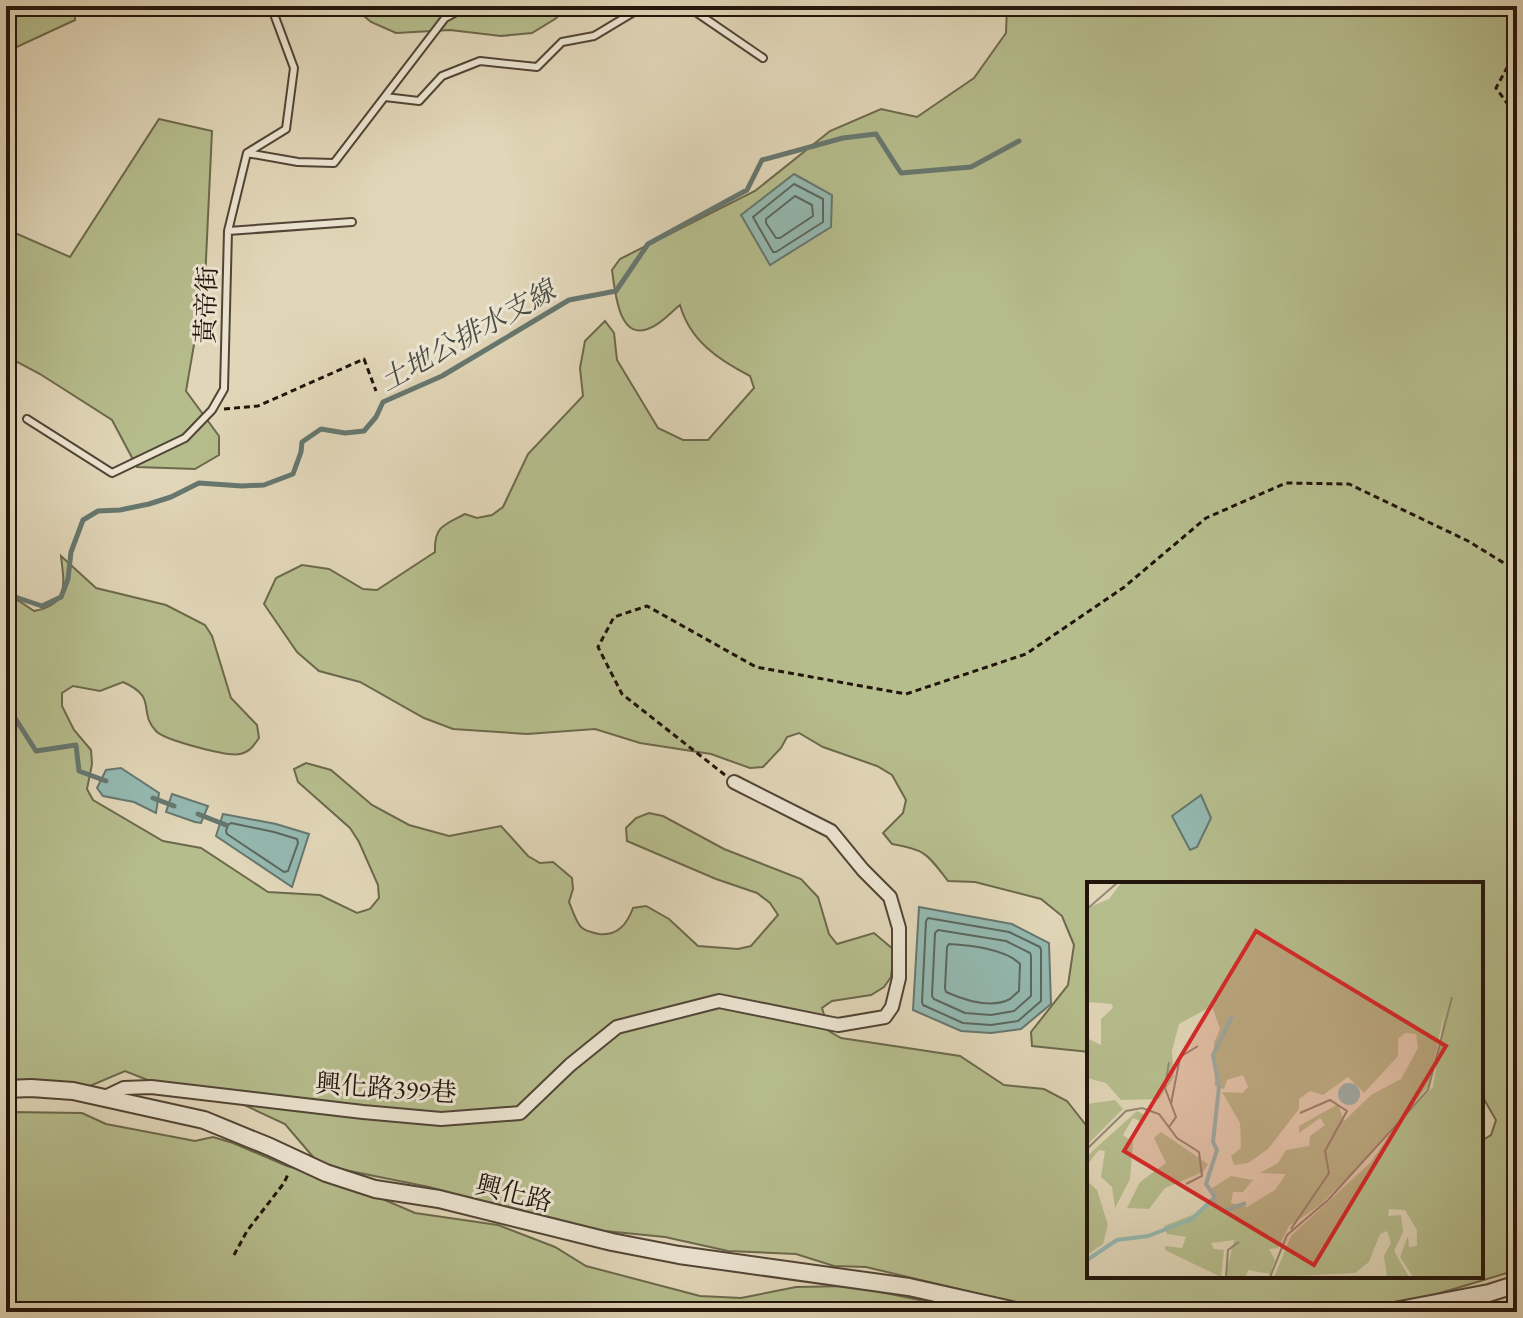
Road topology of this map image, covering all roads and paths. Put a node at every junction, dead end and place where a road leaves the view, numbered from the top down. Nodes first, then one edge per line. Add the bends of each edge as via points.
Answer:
1 (271, 6) edge
2 (467, 6) edge
3 (644, 6) edge
4 (687, 6) edge
5 (1517, 49) edge
6 (763, 58) dead end
7 (385, 97) junction
8 (1517, 117) edge
9 (247, 153) junction
10 (352, 222) dead end
11 (228, 231) junction
12 (376, 391) dead end
13 (212, 410) junction
14 (27, 419) dead end
15 (1517, 571) edge
16 (734, 782) joint
17 (6, 1089) edge
18 (103, 1098) junction
19 (294, 1158) junction
20 (234, 1255) dead end
21 (1517, 1284) edge
22 (1020, 1312) edge
23 (1389, 1312) edge

1 - 9 lane via 294,68 286,129
2 - 7 lane via 445,18
3 - 7 lane via 594,36 562,42 537,67 480,61 442,76 419,101
4 - 6 lane
5 - 8 path via 1496,88
7 - 9 lane via 334,163
9 - 11 lane, 黃帝街
10 - 11 lane
11 - 13 lane, 黃帝街 via 224,389
12 - 13 path via 364,359 258,406
13 - 14 lane, 黃帝街 via 185,438 112,473
15 - 16 path via 1468,541 1349,484 1286,483 1206,518 1123,588 1026,654 906,694 756,667 647,606 614,617 598,647 622,694
16 - 18 street, 興化路399巷 via 831,831 890,897 899,928 899,978 885,1017 838,1025 719,1001 617,1027 520,1113 441,1119 151,1087 124,1088
17 - 18 street, 興化路 via 73,1091
18 - 19 street, 興化路 via 204,1120
19 - 20 path via 284,1183
19 - 22 street, 興化路 via 375,1189 439,1199 612,1242 909,1287
21 - 23 street

